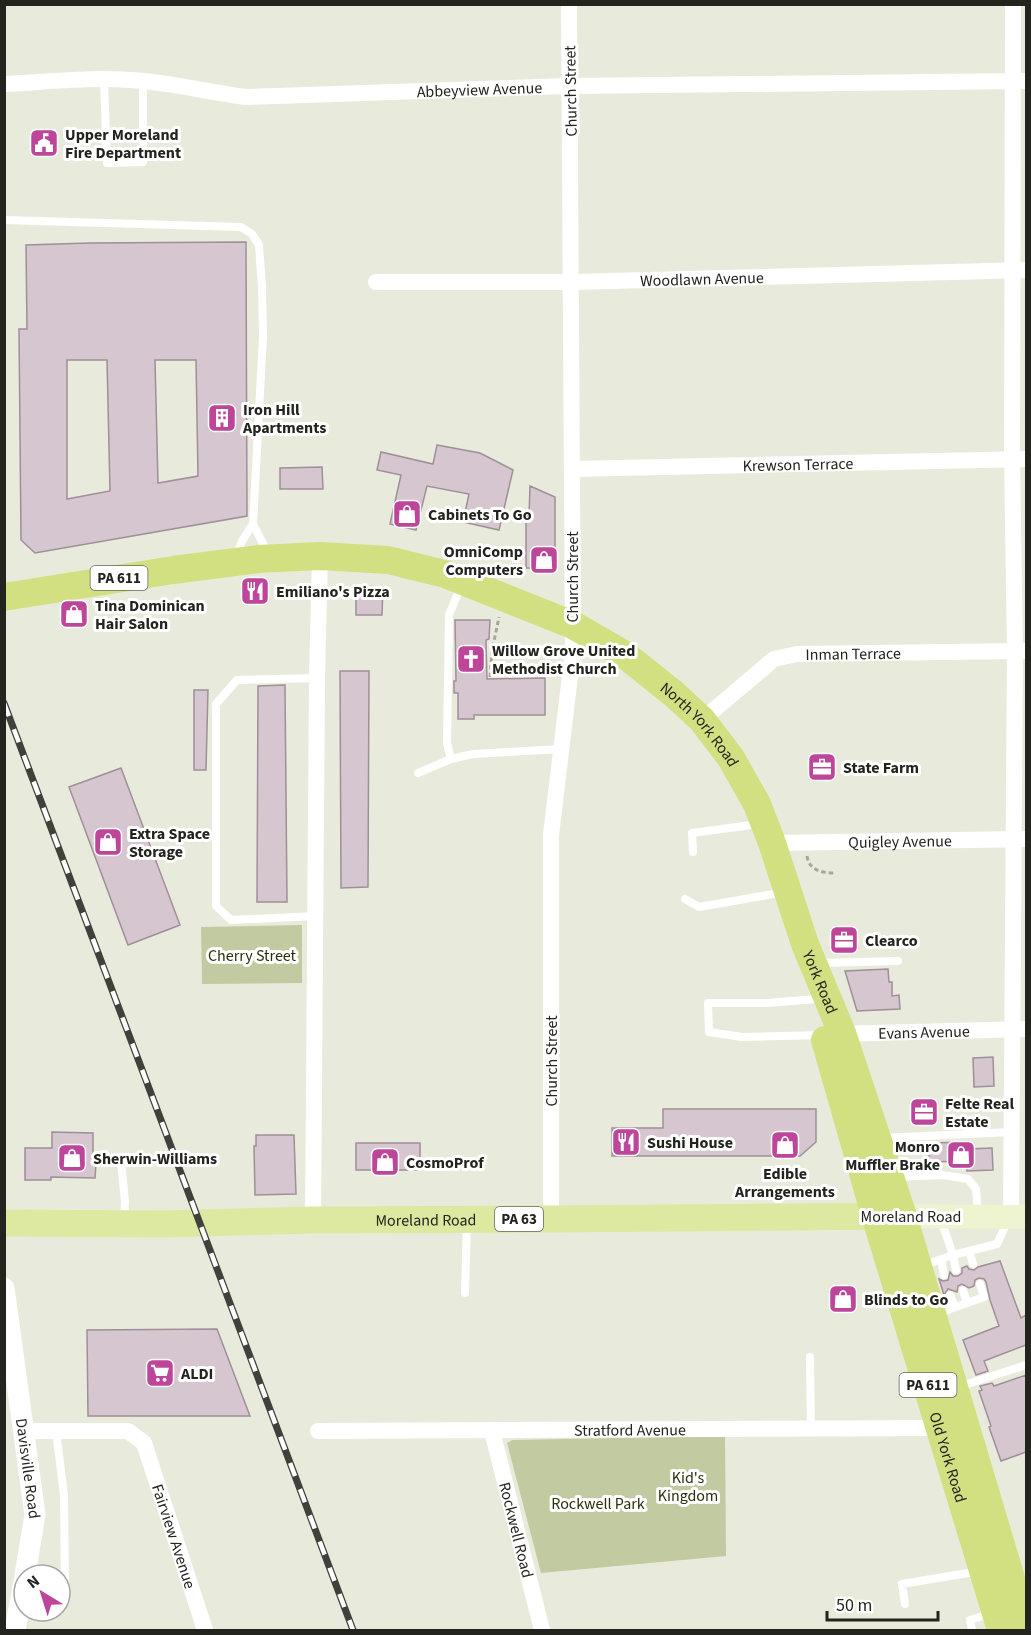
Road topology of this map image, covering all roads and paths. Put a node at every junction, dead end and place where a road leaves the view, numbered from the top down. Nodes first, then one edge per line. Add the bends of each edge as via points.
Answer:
1 (569, 4) edge
2 (1014, 4) edge
3 (104, 80) junction
4 (143, 81) junction
5 (1020, 81) edge
6 (4, 84) edge
7 (570, 86) junction
8 (4, 220) edge
9 (1020, 270) edge
10 (376, 282) dead end
11 (572, 282) junction
12 (1019, 459) edge
13 (572, 469) junction
14 (253, 524) junction
15 (320, 556) junction
16 (277, 558) junction
17 (235, 562) junction
18 (464, 582) junction
19 (4, 597) edge
20 (499, 614) dead end
21 (573, 626) junction
22 (1021, 651) edge
23 (490, 677) dead end
24 (317, 678) junction
25 (702, 720) junction
26 (561, 750) junction
27 (451, 759) junction
28 (418, 773) dead end
29 (769, 833) junction
30 (1020, 839) edge
31 (693, 852) dead end
32 (807, 854) dead end
33 (836, 873) dead end
34 (788, 891) junction
35 (685, 899) dead end
36 (316, 916) junction
37 (809, 954) junction
38 (898, 961) dead end
39 (816, 999) junction
40 (1020, 1029) edge
41 (832, 1034) junction
42 (1012, 1132) junction
43 (877, 1138) junction
44 (121, 1160) dead end
45 (890, 1178) junction
46 (889, 1216) junction
47 (939, 1216) junction
48 (978, 1216) junction
49 (1014, 1216) edge
50 (468, 1219) junction
51 (313, 1220) junction
52 (551, 1220) junction
53 (4, 1223) edge
54 (124, 1224) junction
55 (969, 1251) junction
56 (953, 1255) junction
57 (973, 1264) dead end
58 (934, 1267) junction
59 (956, 1270) dead end
60 (980, 1284) dead end
61 (4, 1288) edge
62 (963, 1290) dead end
63 (465, 1293) dead end
64 (967, 1303) junction
65 (946, 1306) junction
66 (810, 1357) dead end
67 (1026, 1365) edge
68 (955, 1389) junction
69 (941, 1428) junction
70 (811, 1429) junction
71 (24, 1431) junction
72 (56, 1431) junction
73 (318, 1431) dead end
74 (492, 1431) junction
75 (27, 1563) edge
76 (65, 1563) edge
77 (984, 1571) junction
78 (905, 1604) dead end
79 (1015, 1621) edge
80 (205, 1630) edge
81 (542, 1630) edge
82 (972, 1630) edge

1 - 7 street, Church Street
2 - 5 street
3 - 4 street, Abbeyview Avenue
3 - 4 lane via 107,163 143,162
3 - 6 street, Abbeyview Avenue
4 - 7 street, Abbeyview Avenue via 246,97
5 - 7 street, Abbeyview Avenue
5 - 9 street
7 - 11 street, Church Street
8 - 14 lane via 241,227 252,234 259,245 263,336
9 - 11 street, Woodlawn Avenue
9 - 12 street
10 - 11 street, Woodlawn Avenue
11 - 13 street, Church Street
12 - 13 street, Krewson Terrace
12 - 22 street
13 - 21 street, Church Street
14 - 16 lane
14 - 17 lane
15 - 16 highway, North York Road / PA 611
15 - 18 highway, North York Road / PA 611 via 388,560
15 - 24 street
16 - 17 highway, North York Road / PA 611
17 - 19 highway, North York Road / PA 611
18 - 21 highway, North York Road / PA 611
18 - 27 lane via 449,615 447,743
20 - 23 path
21 - 25 highway, North York Road / PA 611 via 626,655
21 - 26 street, Church Street
22 - 25 street, Inman Terrace via 782,657 774,659
22 - 30 street
24 - 36 street
24 - 36 lane via 237,680 216,704 216,906 231,920
25 - 29 highway, North York Road / PA 611 via 731,758
26 - 27 lane via 472,754
26 - 52 street, Church Street via 551,835
27 - 28 lane
29 - 30 street, Quigley Avenue
29 - 31 lane via 692,833
29 - 34 highway, North York Road / PA 611
30 - 40 street
32 - 33 path via 807,860 821,873
34 - 35 lane via 699,907
34 - 37 highway, North York Road / PA 611
36 - 51 street
37 - 38 lane
37 - 39 highway, York Road / PA 611
37 - 41 highway, York Road / PA 611
39 - 41 highway, York Road / PA 611
39 - 41 lane via 708,1003 709,1032 742,1037
40 - 41 street, Evans Avenue
40 - 42 street
41 - 43 highway, York Road / PA 611
41 - 46 highway, York Road / PA 611
42 - 43 lane
42 - 49 street
43 - 45 highway, York Road / PA 611
44 - 54 lane
45 - 46 highway, York Road / PA 611
45 - 48 lane via 943,1174 968,1179 976,1189
46 - 47 main road, Moreland Road / PA 63
46 - 52 main road, Moreland Road / PA 63
46 - 58 highway, Old York Road / PA 611
46 - 69 highway, Old York Road / PA 611
47 - 48 main road, Moreland Road / PA 63
47 - 56 lane
48 - 49 main road, Moreland Road / PA 63
49 - 55 lane via 997,1244
50 - 51 main road, Moreland Road / PA 63
50 - 52 main road, Moreland Road / PA 63
50 - 63 lane
51 - 54 main road, Moreland Road / PA 63
53 - 54 main road, Moreland Road / PA 63
55 - 56 lane
55 - 57 lane
56 - 58 lane
56 - 59 lane
58 - 65 highway, Old York Road / PA 611
60 - 64 lane via 984,1297
61 - 71 street, Davisville Road
62 - 64 lane
64 - 65 lane
65 - 68 highway, Old York Road / PA 611
66 - 70 lane
67 - 68 lane
68 - 79 highway, Old York Road / PA 611
69 - 70 street, Stratford Avenue
69 - 77 highway, Old York Road / PA 611
70 - 74 street, Stratford Avenue
71 - 72 street
71 - 75 street, Davisville Road via 35,1515
72 - 76 lane via 64,1496
72 - 80 street, Fairview Avenue via 128,1431 144,1443
73 - 74 street, Stratford Avenue
74 - 81 street, Rockwell Road
77 - 78 lane via 902,1584
77 - 79 highway, Old York Road / PA 611
79 - 82 lane via 970,1620

